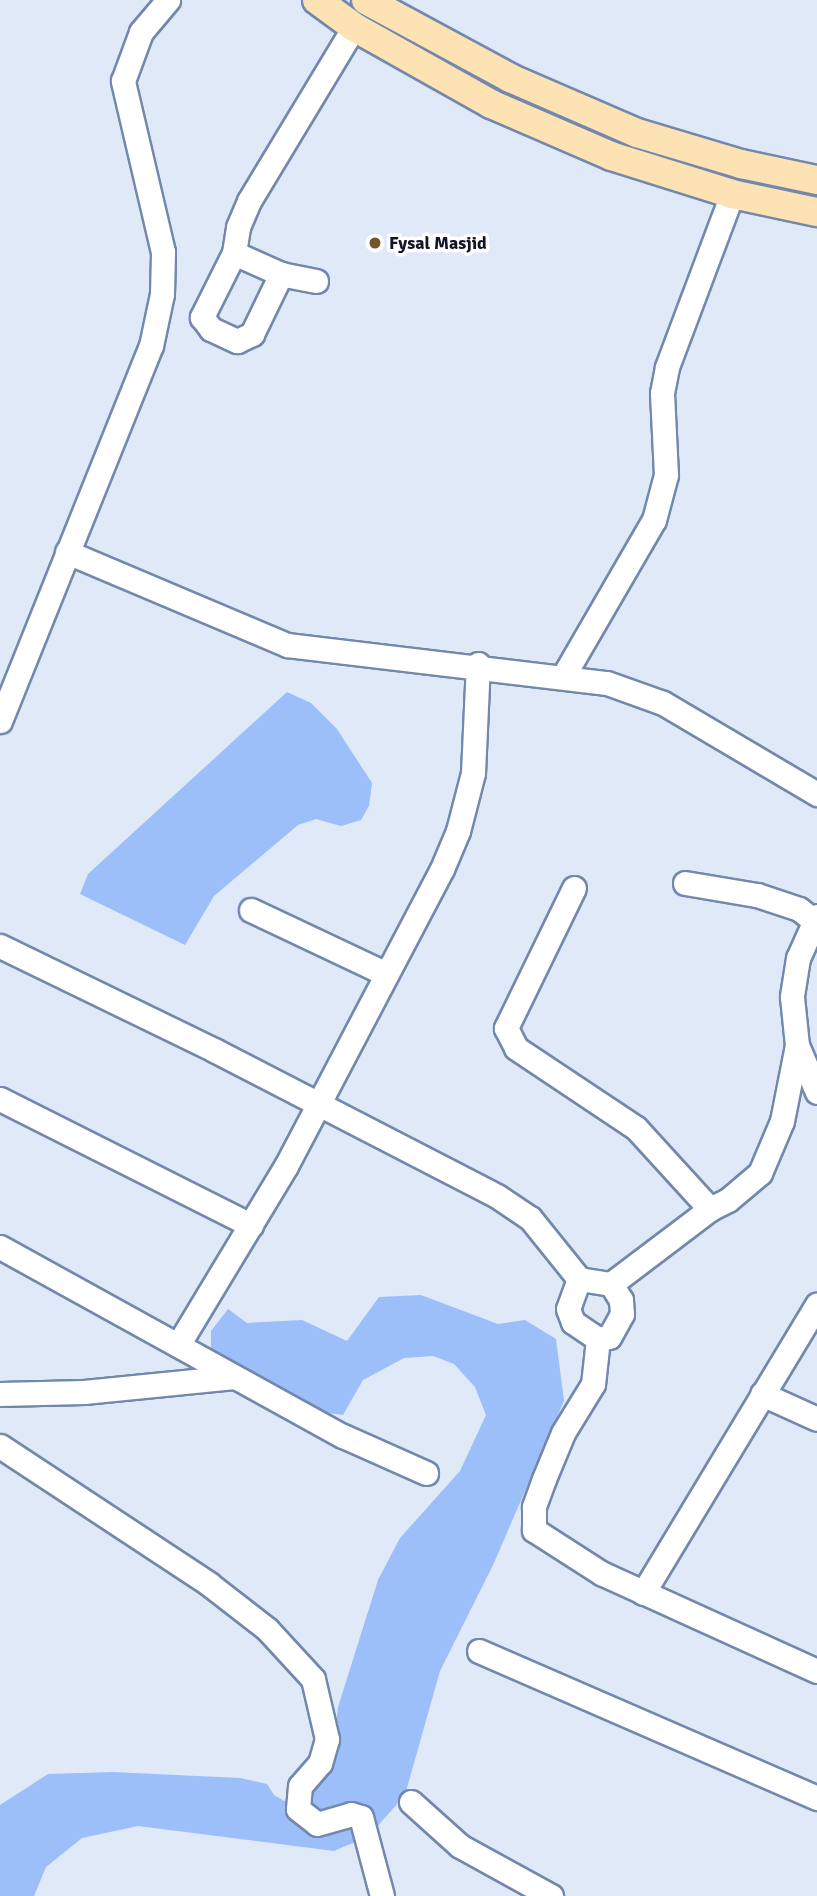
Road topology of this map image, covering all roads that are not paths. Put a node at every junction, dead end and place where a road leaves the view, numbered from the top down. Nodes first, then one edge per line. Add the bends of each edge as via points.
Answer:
1 (168, 0) edge
2 (317, 0) edge
3 (366, 0) edge
4 (354, 27) junction
5 (817, 180) edge
6 (732, 194) junction
7 (817, 212) edge
8 (234, 253) junction
9 (281, 274) junction
10 (316, 281) dead end
11 (67, 552) junction
12 (478, 664) junction
13 (564, 675) junction
14 (0, 722) edge
15 (817, 794) edge
16 (685, 883) dead end
17 (575, 888) dead end
18 (251, 910) dead end
19 (816, 920) edge
20 (0, 947) edge
21 (384, 973) junction
22 (806, 1060) edge
23 (817, 1093) edge
24 (0, 1099) edge
25 (318, 1102) junction
26 (710, 1209) junction
27 (251, 1225) junction
28 (0, 1247) edge
29 (579, 1279) junction
30 (611, 1284) junction
31 (817, 1304) edge
32 (598, 1339) junction
33 (178, 1345) junction
34 (234, 1377) junction
35 (0, 1394) edge
36 (762, 1394) junction
37 (817, 1419) edge
38 (0, 1446) edge
39 (426, 1473) dead end
40 (643, 1593) junction
41 (479, 1651) dead end
42 (817, 1671) edge
43 (817, 1798) edge
44 (411, 1802) dead end
45 (382, 1896) edge
46 (551, 1896) edge

1 - 11 street via 135,42 123,81 163,252 162,294 151,346
2 - 4 main road
3 - 5 main road via 510,78 637,133 741,164
4 - 6 main road via 491,104 611,156
4 - 8 street via 249,201
6 - 7 main road
6 - 13 street via 667,367 662,393 666,475 654,520
8 - 9 street
8 - 9 street via 202,317 211,329 237,341 251,334
9 - 10 street
11 - 12 street via 265,640
11 - 14 street
12 - 13 street
12 - 21 street via 473,773 457,831
13 - 15 street via 607,683 663,703
16 - 19 street via 757,895
17 - 26 street via 506,1028 516,1048 636,1128
18 - 21 street
19 - 22 street via 798,958 792,998
20 - 25 street
21 - 25 street
22 - 23 street
22 - 26 street via 760,1173
24 - 27 street
25 - 27 street
25 - 29 street via 530,1218
26 - 30 street
27 - 33 street
28 - 33 street
29 - 30 street
29 - 32 street via 568,1309 573,1322
30 - 32 street via 621,1300 622,1314 609,1337
31 - 36 street
32 - 40 street via 593,1384 563,1433 544,1479 534,1507 534,1530 571,1556
33 - 34 street
34 - 35 street via 84,1392
34 - 39 street via 394,1462
36 - 37 street
36 - 40 street
38 - 45 street via 209,1584 267,1629 298,1661 313,1679 328,1730 320,1763 300,1786 298,1809 317,1824 351,1815 361,1817
40 - 42 street
41 - 43 street
44 - 46 street via 460,1846

